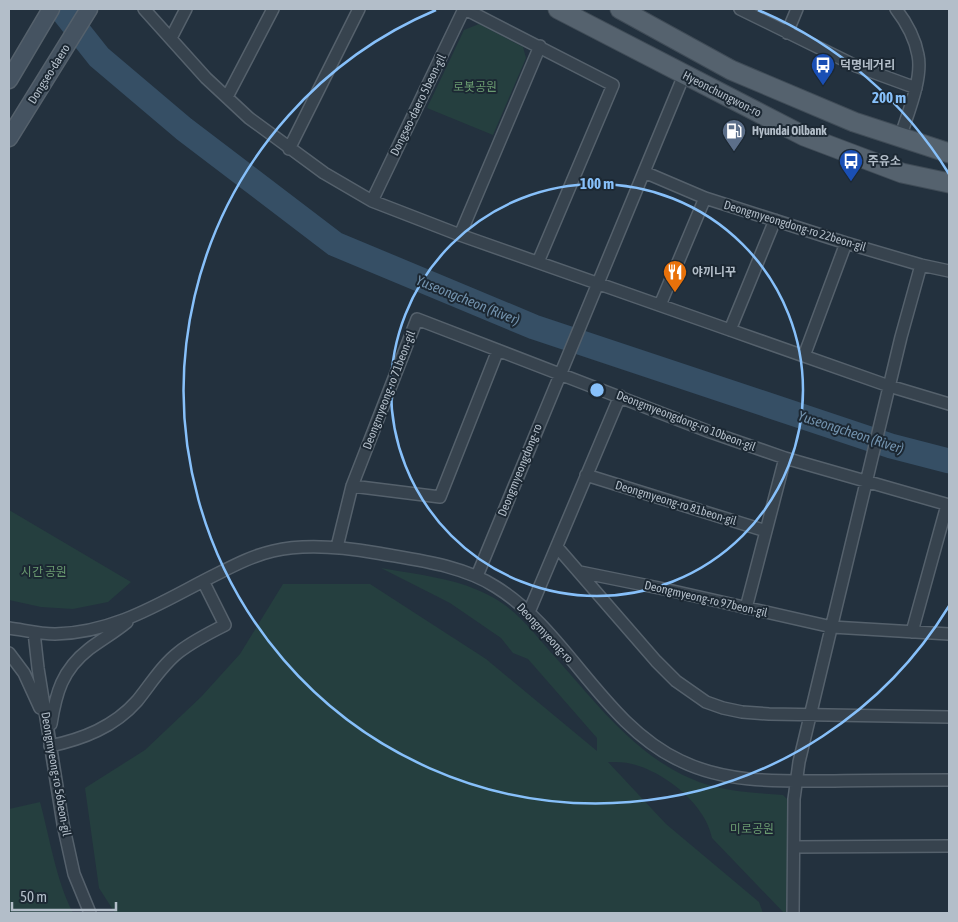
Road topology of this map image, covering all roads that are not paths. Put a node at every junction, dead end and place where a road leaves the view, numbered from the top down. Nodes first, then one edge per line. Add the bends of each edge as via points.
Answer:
1 (89, 9) edge
2 (144, 9) edge
3 (186, 9) edge
4 (273, 9) edge
5 (359, 9) edge
6 (464, 9) edge
7 (558, 9) edge
8 (620, 9) edge
9 (740, 9) edge
10 (797, 9) edge
11 (896, 9) edge
12 (48, 14) edge
13 (787, 33) junction
14 (171, 38) junction
15 (540, 46) junction
16 (684, 75) junction
17 (9, 80) edge
18 (916, 88) junction
19 (227, 97) junction
20 (9, 138) edge
21 (900, 138) junction
22 (289, 148) junction
23 (949, 153) edge
24 (644, 172) junction
25 (949, 183) edge
26 (704, 198) junction
27 (372, 200) junction
28 (776, 220) junction
29 (460, 235) junction
30 (846, 243) junction
31 (538, 262) junction
32 (921, 265) junction
33 (949, 271) edge
34 (598, 283) junction
35 (660, 305) junction
36 (730, 330) junction
37 (498, 350) junction
38 (804, 356) junction
39 (562, 369) junction
40 (889, 386) junction
41 (620, 396) junction
42 (949, 404) edge
43 (785, 458) junction
44 (586, 475) junction
45 (868, 477) junction
46 (352, 486) junction
47 (948, 505) edge
48 (766, 531) junction
49 (337, 547) junction
50 (557, 547) junction
51 (580, 572) junction
52 (476, 576) junction
53 (203, 581) junction
54 (746, 608) junction
55 (529, 612) junction
56 (132, 617) junction
57 (832, 627) junction
58 (9, 628) edge
59 (34, 632) junction
60 (912, 632) junction
61 (949, 634) edge
62 (9, 653) edge
63 (810, 715) junction
64 (949, 717) edge
65 (49, 741) junction
66 (949, 780) edge
67 (796, 781) junction
68 (949, 846) edge
69 (794, 847) junction
70 (90, 913) edge
71 (793, 913) edge

1 - 20 street, Dongseo-daero
2 - 14 street
3 - 14 street
4 - 19 street
5 - 22 street
6 - 15 street
6 - 27 street, Dongseo-daero 5beon-gil
7 - 16 main road, Hyeonchungwon-ro
8 - 21 main road via 731,70
9 - 13 street
10 - 13 street
11 - 18 street via 912,36 919,56
12 - 17 street
13 - 18 street via 856,66
14 - 19 street
15 - 29 street
15 - 31 street via 613,85
16 - 24 street
16 - 25 main road, Hyeonchungwon-ro via 804,136 902,173
18 - 21 street
19 - 22 street
21 - 23 main road
22 - 27 street via 324,174
24 - 26 street, Deongmyeongdong-ro 22beon-gil
24 - 34 street
26 - 28 street, Deongmyeongdong-ro 22beon-gil
26 - 35 street
27 - 29 street
28 - 30 street, Deongmyeongdong-ro 22beon-gil
28 - 36 street
29 - 31 street
30 - 32 street, Deongmyeongdong-ro 22beon-gil
30 - 38 street
31 - 34 street
32 - 33 street, Deongmyeongdong-ro 22beon-gil
32 - 40 street
34 - 35 street
34 - 39 street, Deongmyeongdong-ro
35 - 36 street
36 - 38 street
37 - 39 street, Deongmyeong-ro 71beon-gil
37 - 46 street via 440,497
37 - 46 street, Deongmyeong-ro 71beon-gil via 417,319
38 - 40 street
39 - 41 street, Deongmyeongdong-ro 10beon-gil
39 - 52 street, Deongmyeongdong-ro
40 - 42 street
40 - 45 street
41 - 43 street, Deongmyeongdong-ro 10beon-gil
41 - 44 street
43 - 45 street, Deongmyeongdong-ro 10beon-gil
43 - 48 street
44 - 48 street, Deongmyeong-ro 81beon-gil
44 - 50 street
45 - 47 street, Deongmyeongdong-ro 10beon-gil
45 - 57 street
46 - 49 street, Deongmyeong-ro 71beon-gil
47 - 60 street
48 - 54 street
49 - 52 street, Deongmyeong-ro via 434,564
49 - 53 street, Deongmyeong-ro via 274,551 246,560
50 - 51 street
50 - 55 street
51 - 54 street, Deongmyeong-ro 97beon-gil
51 - 63 street via 656,661 676,681 706,702 742,712
52 - 55 street, Deongmyeong-ro
53 - 56 street, Deongmyeong-ro
53 - 65 street via 225,625 178,653 121,716 78,740
54 - 57 street, Deongmyeong-ro 97beon-gil
55 - 67 street, Deongmyeong-ro via 624,720 654,746 681,762 714,773 743,779
56 - 59 street, Deongmyeong-ro via 79,632
56 - 65 street via 68,669 54,701
57 - 60 street, Deongmyeong-ro 97beon-gil
57 - 63 street
58 - 59 street, Deongmyeong-ro
59 - 65 street, Deongmyeong-ro 56beon-gil
60 - 61 street, Deongmyeong-ro 97beon-gil
62 - 65 street via 37,700
63 - 64 street
63 - 67 street
65 - 70 street, Deongmyeong-ro 56beon-gil via 74,874
66 - 67 street, Deongmyeong-ro
67 - 69 street
68 - 69 street
69 - 71 street

